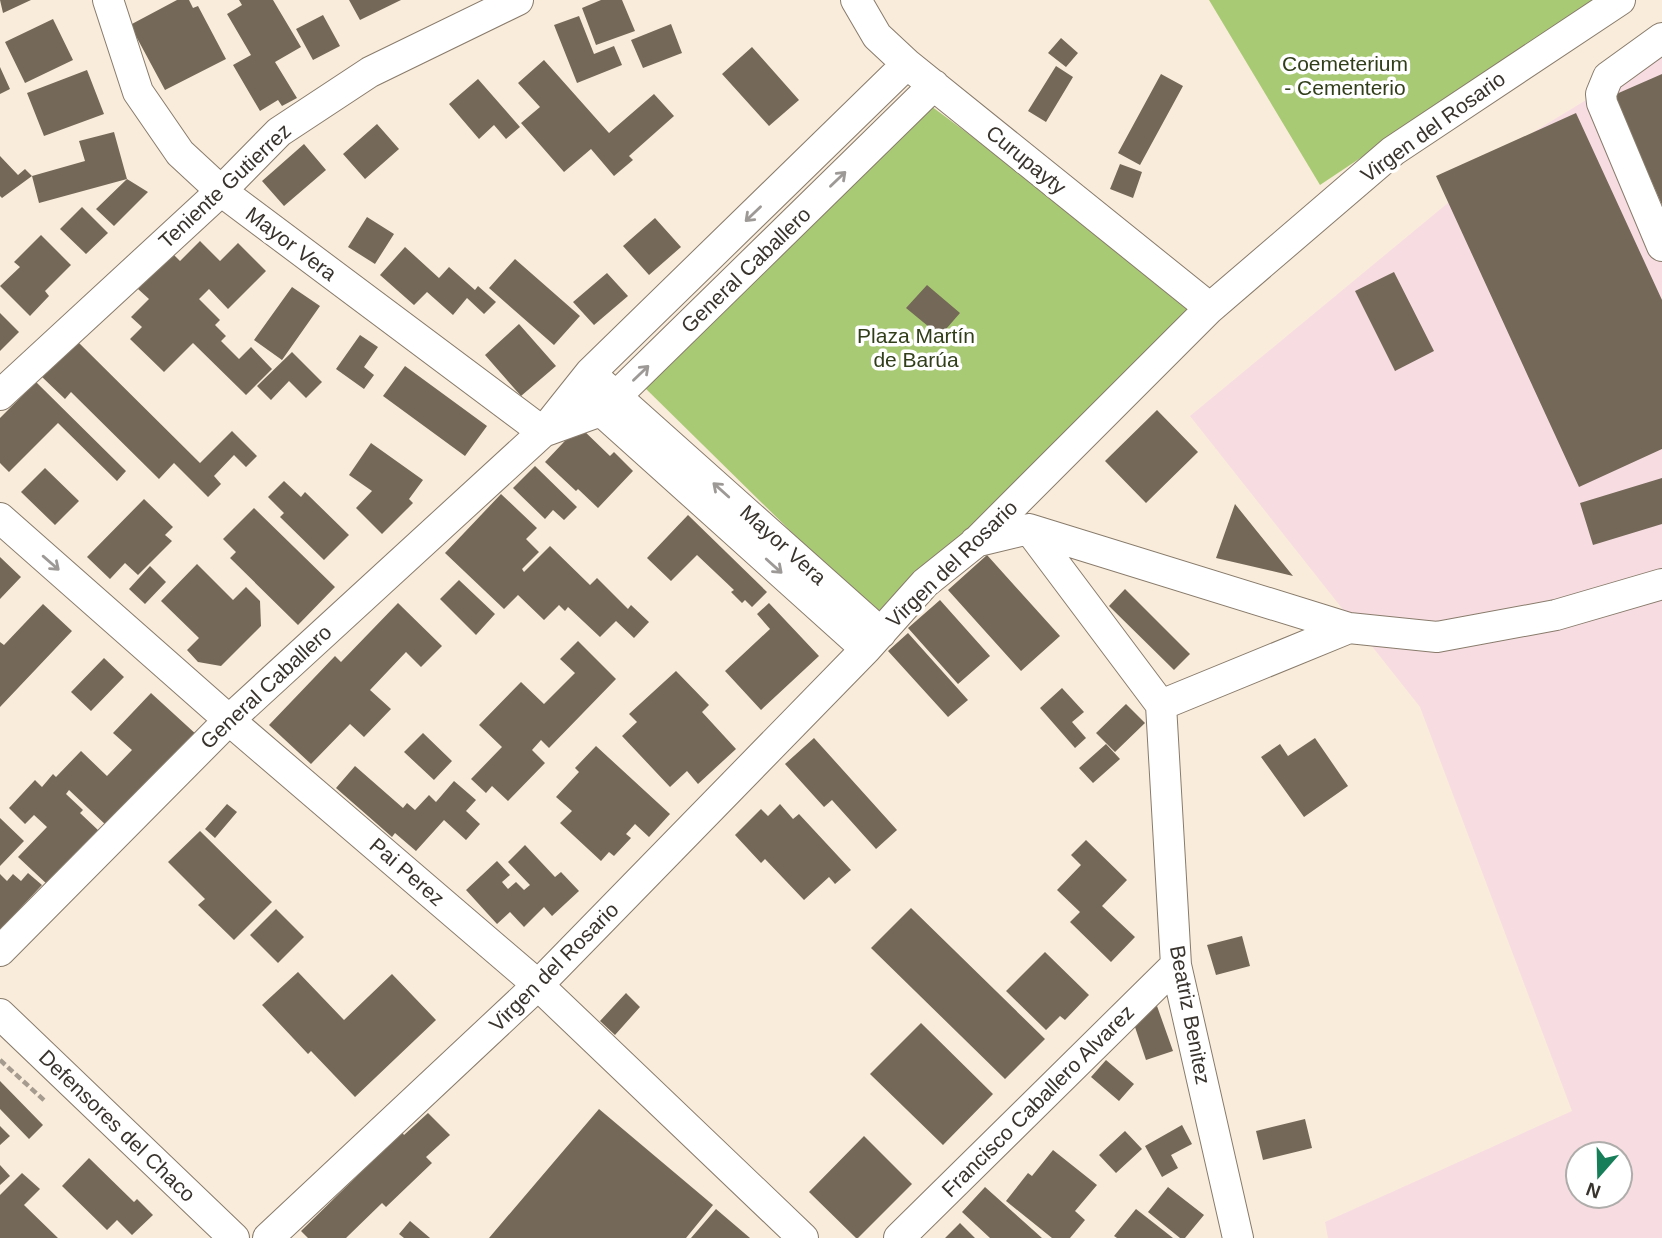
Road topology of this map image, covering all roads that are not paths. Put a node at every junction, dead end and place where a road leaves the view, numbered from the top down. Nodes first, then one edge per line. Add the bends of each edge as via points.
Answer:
1 (108, 0) edge
2 (518, 0) edge
3 (856, 0) edge
4 (1620, 0) edge
5 (1662, 38) edge
6 (907, 64) junction
7 (934, 85) junction
8 (221, 191) junction
9 (1662, 246) edge
10 (1210, 309) junction
11 (584, 381) junction
12 (0, 395) edge
13 (609, 404) junction
14 (543, 432) junction
15 (0, 518) edge
16 (1029, 529) junction
17 (975, 542) junction
18 (1662, 584) edge
19 (1349, 628) junction
20 (874, 641) junction
21 (1161, 705) junction
22 (229, 720) junction
23 (0, 951) edge
24 (1176, 965) junction
25 (538, 985) junction
26 (0, 1014) edge
27 (234, 1238) edge
28 (268, 1238) edge
29 (803, 1238) edge
30 (900, 1238) edge
31 (1238, 1238) edge

1 - 8 street, Mayor Vera via 138,92 180,153
2 - 8 street, Teniente Gutierrez via 370,72 279,132
3 - 6 street, Curupayty via 877,36
4 - 10 street, Virgen del Rosario via 1392,151
5 - 9 street via 1608,77 1601,94
6 - 7 street, Curupayty
6 -> 11 street, General Caballero
7 - 10 street, Curupayty
13 -> 7 street, General Caballero
8 - 12 street, Teniente Gutierrez
8 - 14 street, Mayor Vera
10 - 17 street, Virgen del Rosario
11 - 13 street, Mayor Vera
11 - 14 street, General Caballero
13 - 14 street, General Caballero
13 - 20 street, Mayor Vera
14 - 22 street, General Caballero
15 -> 22 street, Pai Perez
16 - 17 street
16 - 19 street
16 - 21 street
17 - 20 street, Virgen del Rosario via 925,583
18 - 19 street via 1556,615 1437,637
19 - 21 street
20 - 25 street, Virgen del Rosario
21 - 24 street, Beatriz Benitez
22 - 23 street, General Caballero
22 - 25 street, Pai Perez
24 - 30 street, Francisco Caballero Alvarez
24 - 31 street, Beatriz Benitez
25 - 28 street, Virgen del Rosario
25 - 29 street, Pai Perez
26 - 27 street, Defensores del Chaco

